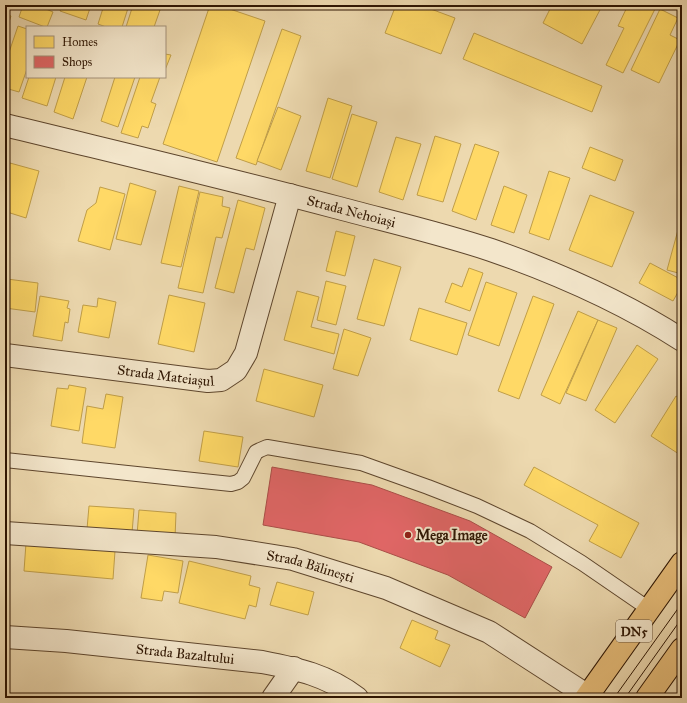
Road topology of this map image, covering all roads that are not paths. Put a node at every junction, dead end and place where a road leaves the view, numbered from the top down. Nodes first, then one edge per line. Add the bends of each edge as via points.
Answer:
1 (5, 124) edge
2 (290, 195) junction
3 (682, 340) edge
4 (5, 355) edge
5 (5, 460) edge
6 (5, 533) edge
7 (682, 563) edge
8 (650, 609) junction
9 (5, 636) edge
10 (678, 663) edge
11 (294, 668) junction
12 (587, 697) edge
13 (273, 698) edge
14 (357, 698) edge
15 (647, 698) edge

1 - 2 street, Strada Nehoiași
2 - 3 street, Strada Nehoiași via 490,250 554,273 620,304
2 - 4 street, Strada Mateiașul via 246,353 236,370 221,380 208,381
5 - 8 lane via 231,484 243,478 256,452 267,447 360,464 477,506 530,531
6 - 12 street, Strada Bălinești via 216,547 293,559 386,588 489,632
7 - 8 main road, DN5
8 - 12 main road, DN5
9 - 11 street, Strada Bazaltului via 254,661
10 - 15 main road
11 - 13 street
11 - 14 street, Strada Bazaltului via 322,677

